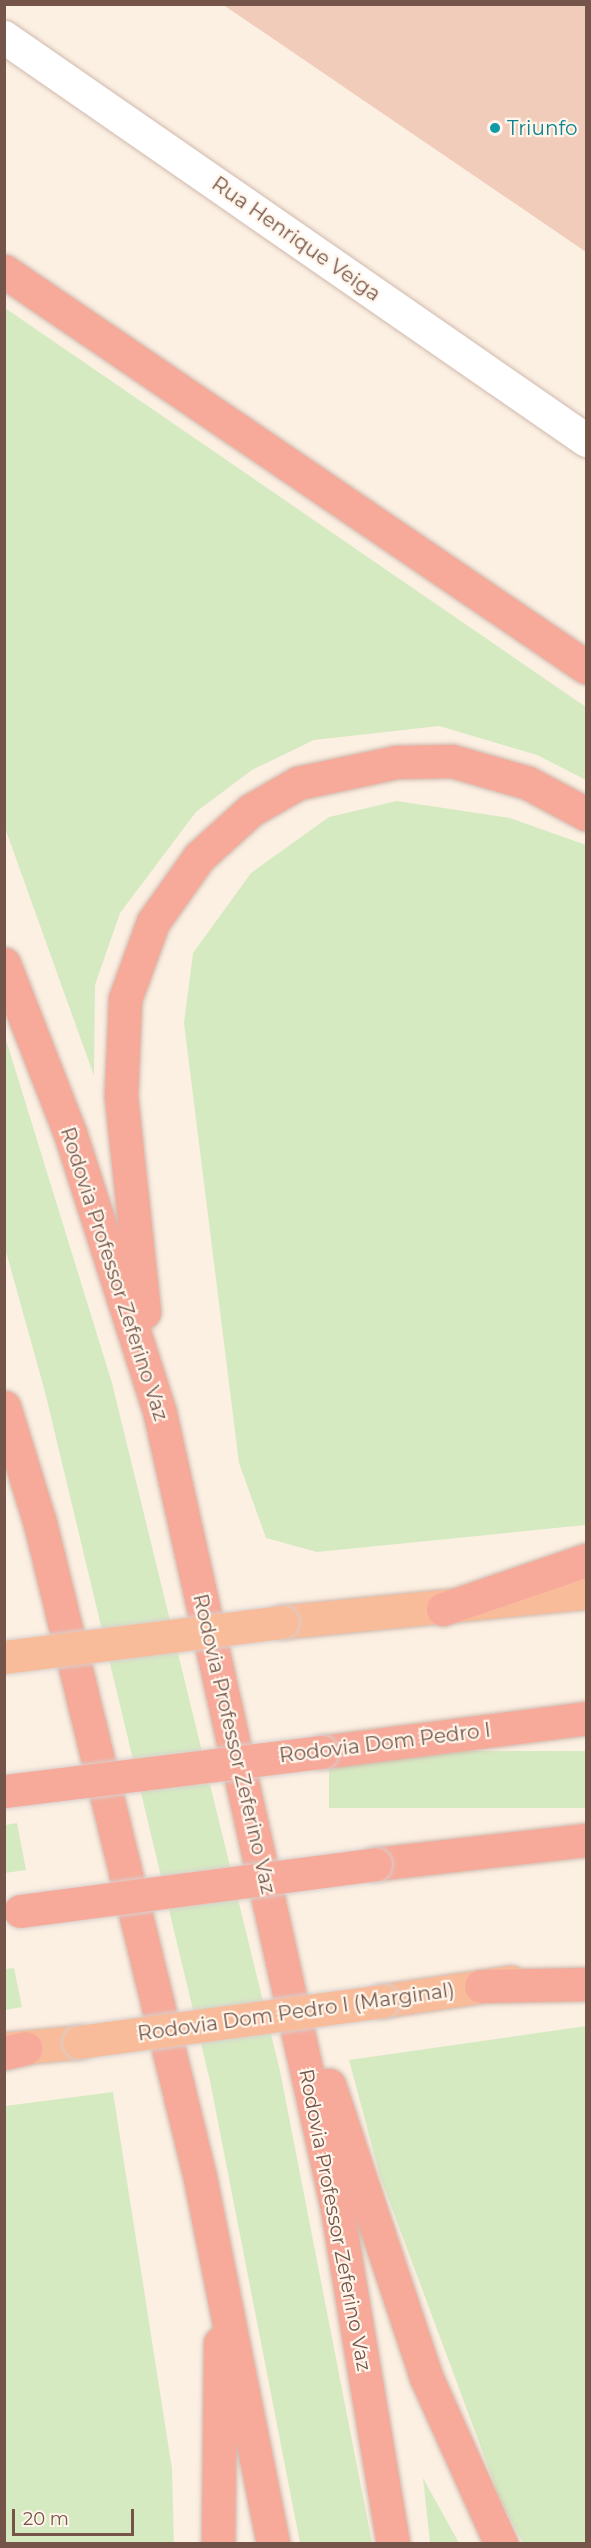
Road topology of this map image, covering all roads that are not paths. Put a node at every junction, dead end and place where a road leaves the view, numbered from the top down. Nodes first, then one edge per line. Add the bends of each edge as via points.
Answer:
1 (4, 37) edge
2 (4, 271) edge
3 (586, 440) edge
4 (586, 667) edge
5 (586, 814) edge
6 (4, 964) edge
7 (4, 1407) edge
8 (160, 1414) junction
9 (4, 1453) edge
10 (40, 1523) junction
11 (586, 1560) edge
12 (586, 1592) edge
13 (443, 1609) junction
14 (4, 1657) edge
15 (586, 1718) edge
16 (4, 1791) edge
17 (586, 1840) edge
18 (12, 1912) edge
19 (274, 1919) junction
20 (586, 1971) edge
21 (586, 1984) edge
22 (481, 1986) junction
23 (11, 2050) edge
24 (221, 2275) junction
25 (218, 2544) edge
26 (273, 2544) edge
27 (393, 2544) edge
28 (501, 2544) edge

1 - 3 street, Rua Henrique Veiga
2 - 4 highway
5 - 8 highway via 528,783 453,761 396,762 298,783 251,810 198,857 153,922 125,999 121,1095 137,1268
6 - 8 highway, Rodovia Professor Zeferino Vaz via 70,1132
7 - 10 highway
8 - 19 highway, Rodovia Professor Zeferino Vaz
9 - 10 highway
10 - 24 highway
11 - 13 highway
12 - 13 highway
13 - 14 highway, bridge via 282,1623
15 - 16 highway, Rodovia Dom Pedro I, bridge
17 - 18 highway, bridge
19 - 27 highway, Rodovia Professor Zeferino Vaz via 336,2203
19 - 28 highway via 426,2377
20 - 22 highway, Rodovia Dom Pedro I (Marginal)
21 - 22 highway
22 - 23 highway, Rodovia Dom Pedro I (Marginal), bridge
24 - 25 highway
24 - 26 highway

